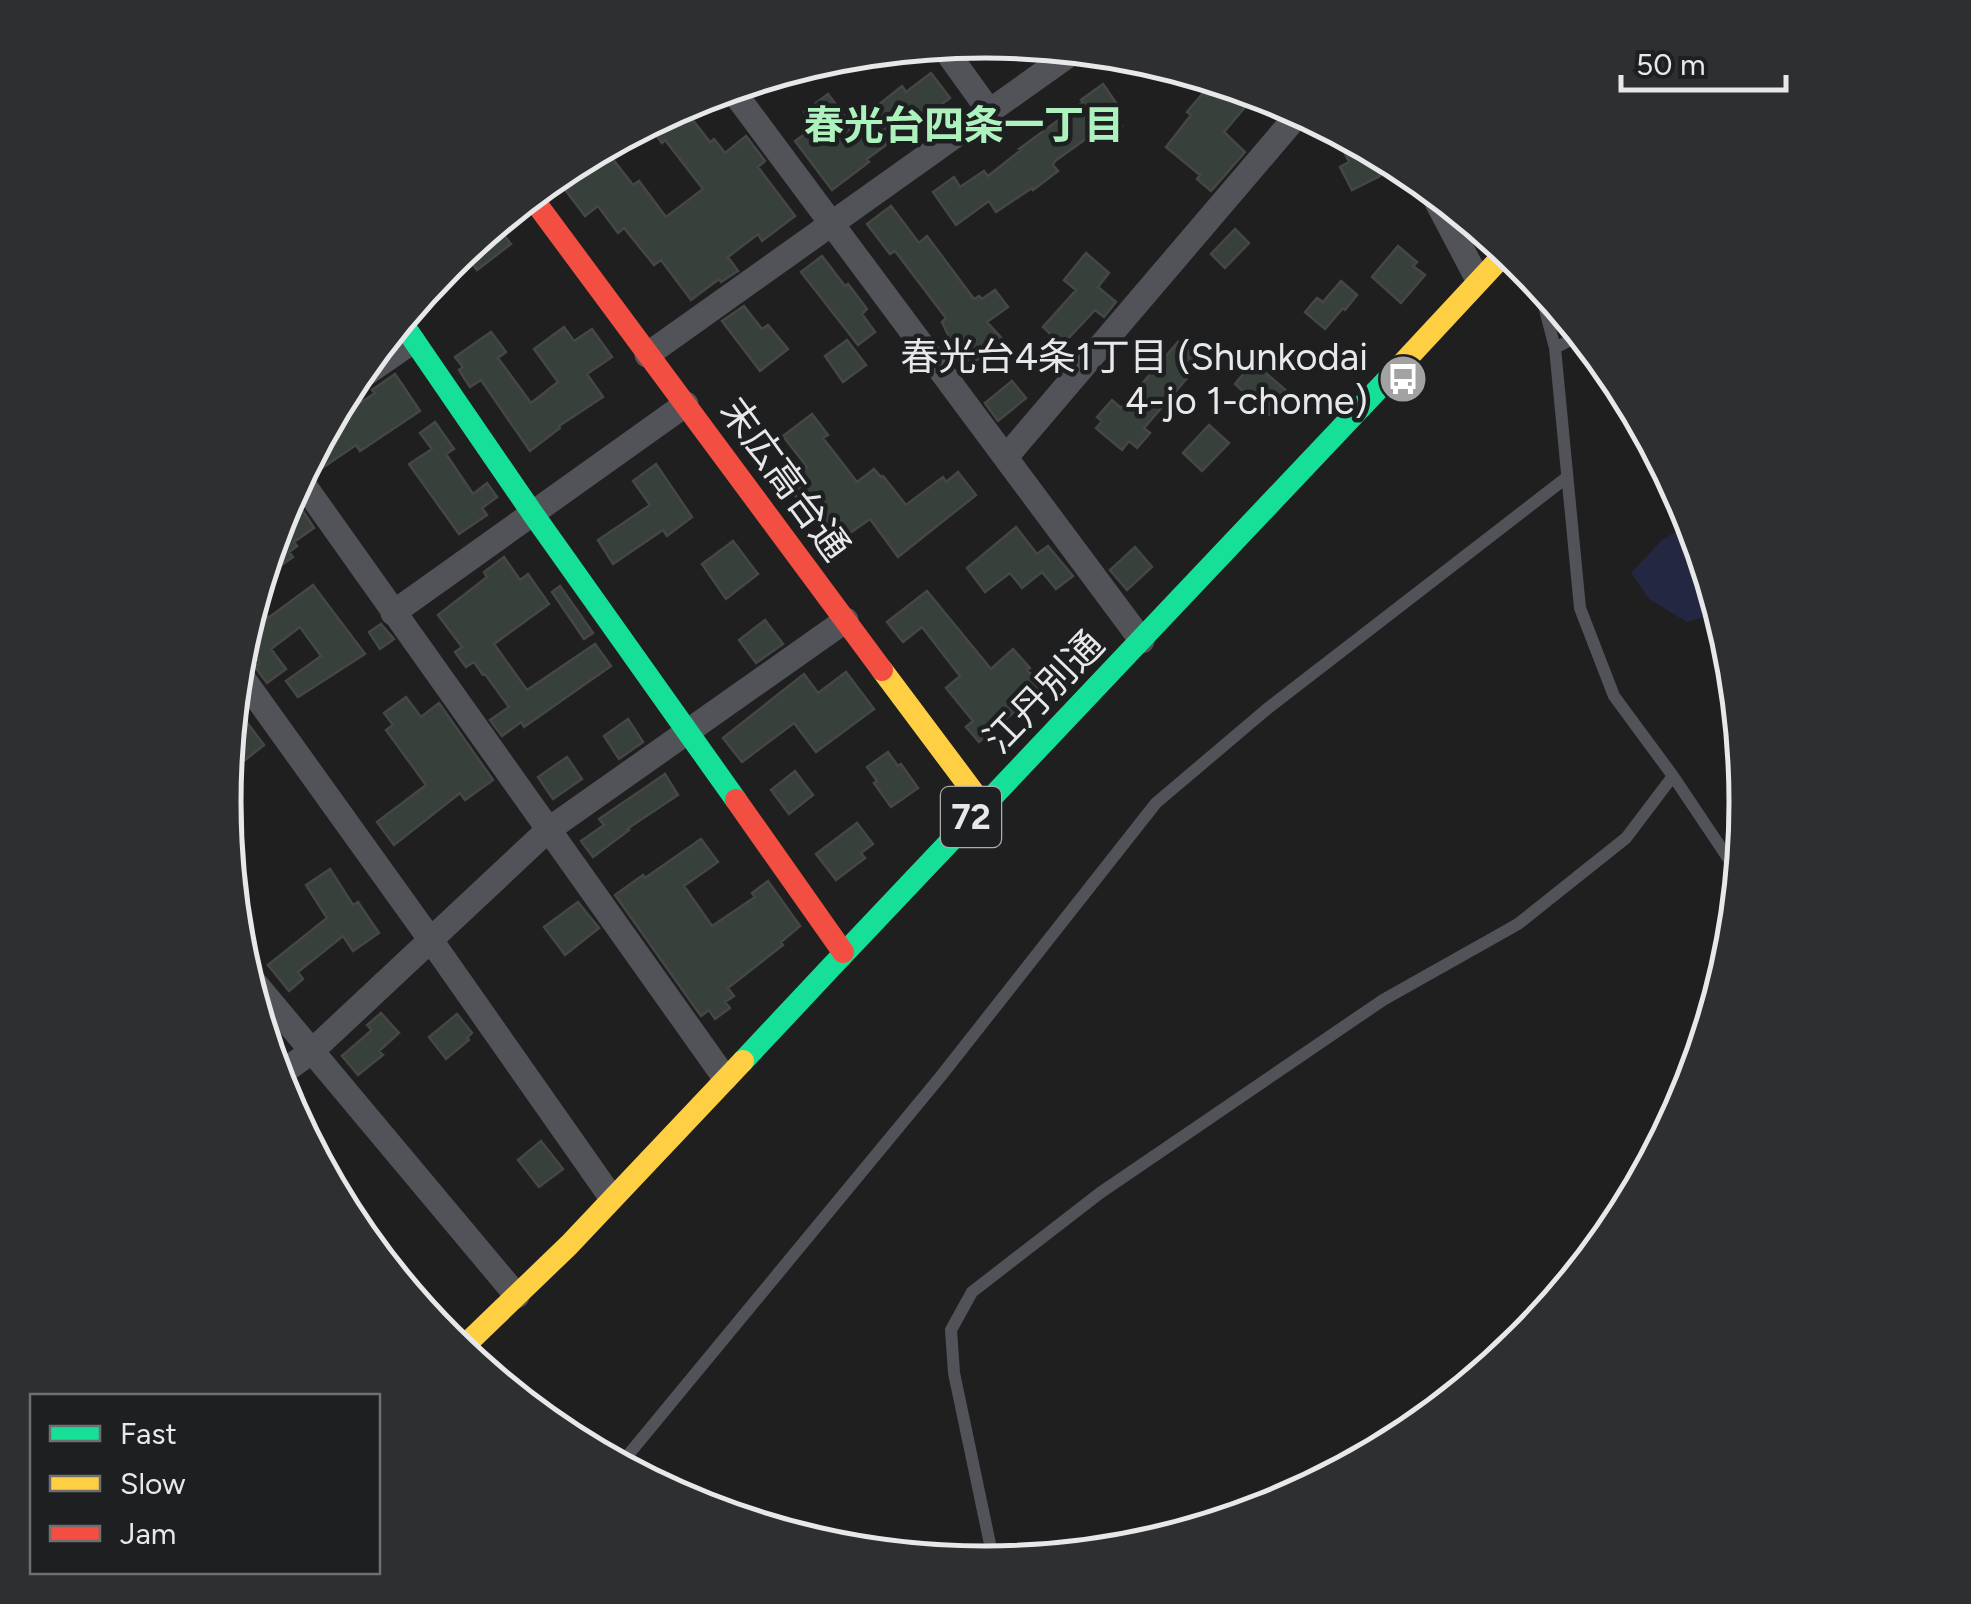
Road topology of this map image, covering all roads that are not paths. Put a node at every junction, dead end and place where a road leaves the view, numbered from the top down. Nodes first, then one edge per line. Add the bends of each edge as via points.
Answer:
1 (952, 59) edge
2 (1060, 62) edge
3 (739, 100) edge
4 (990, 112) junction
5 (1291, 123) edge
6 (539, 206) edge
7 (1443, 215) edge
8 (831, 225) junction
9 (1497, 261) edge
10 (1478, 280) junction
11 (1546, 312) edge
12 (408, 333) edge
13 (1569, 341) edge
14 (1555, 348) junction
15 (648, 355) junction
16 (686, 404) junction
17 (1006, 456) junction
18 (1566, 478) junction
19 (309, 493) edge
20 (534, 514) junction
21 (393, 613) junction
22 (846, 620) junction
23 (1142, 641) junction
24 (250, 689) edge
25 (688, 731) junction
26 (1672, 776) junction
27 (982, 805) junction
28 (548, 830) junction
29 (1727, 858) edge
30 (430, 939) junction
31 (844, 952) junction
32 (267, 998) edge
33 (312, 1052) junction
34 (291, 1067) edge
35 (725, 1078) junction
36 (612, 1197) junction
37 (517, 1296) junction
38 (471, 1339) edge
39 (628, 1455) edge
40 (990, 1546) edge

1 - 4 street
2 - 4 street
3 - 8 street
4 - 8 street
5 - 17 street
6 - 15 main road, 末広高台通
7 - 10 street
8 - 15 street
8 - 17 street
9 - 10 main road, 江丹別通 / 72
10 - 23 main road, 江丹別通 / 72
11 - 14 lane
12 - 20 main road
13 - 14 lane
14 - 18 lane
15 - 16 main road, 末広高台通
16 - 20 street
16 - 22 main road, 末広高台通
17 - 23 street
18 - 26 lane via 1580,608 1614,696
18 - 39 lane via 1156,802 941,1076
19 - 21 street
20 - 21 street
20 - 25 main road
21 - 28 street
22 - 25 street
22 - 27 main road, 末広高台通
23 - 27 main road, 江丹別通 / 72
24 - 30 street
25 - 28 street
25 - 31 main road
26 - 29 lane
26 - 40 lane via 1626,838 1518,924 1383,1000 1100,1193 972,1292 951,1330 954,1373
27 - 31 main road, 江丹別通 / 72
28 - 30 street
28 - 35 street
30 - 33 street
30 - 36 street
31 - 35 main road, 江丹別通 / 72
32 - 33 street
33 - 34 street
33 - 37 street
35 - 36 main road, 江丹別通 / 72
36 - 37 main road, 江丹別通 / 72
37 - 38 main road, 江丹別通 / 72

